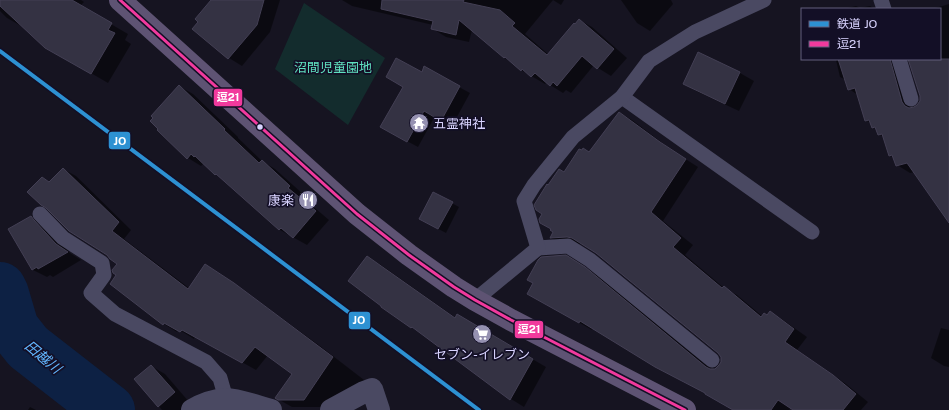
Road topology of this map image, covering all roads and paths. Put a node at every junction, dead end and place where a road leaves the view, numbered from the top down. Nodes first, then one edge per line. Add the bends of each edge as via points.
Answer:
1 (120, 0) edge
2 (764, 0) edge
3 (899, 60) edge
4 (622, 97) junction
5 (911, 99) dead end
6 (40, 214) dead end
7 (812, 232) dead end
8 (538, 248) junction
9 (475, 300) junction
10 (712, 360) dead end
11 (226, 399) junction
12 (192, 410) edge
13 (271, 410) edge
14 (331, 410) edge
15 (379, 410) edge
16 (685, 410) edge

1 - 9 main road via 357,214 409,255
2 - 4 lane via 695,32 649,61
3 - 5 lane
4 - 7 lane
4 - 8 lane via 573,137 524,200
6 - 11 lane via 63,238 102,263 104,274 90,293 115,314 206,362 220,378
8 - 9 lane
8 - 10 lane via 568,246 590,260
9 - 16 main road
11 - 12 street via 202,404
11 - 13 street
14 - 15 street via 372,389

